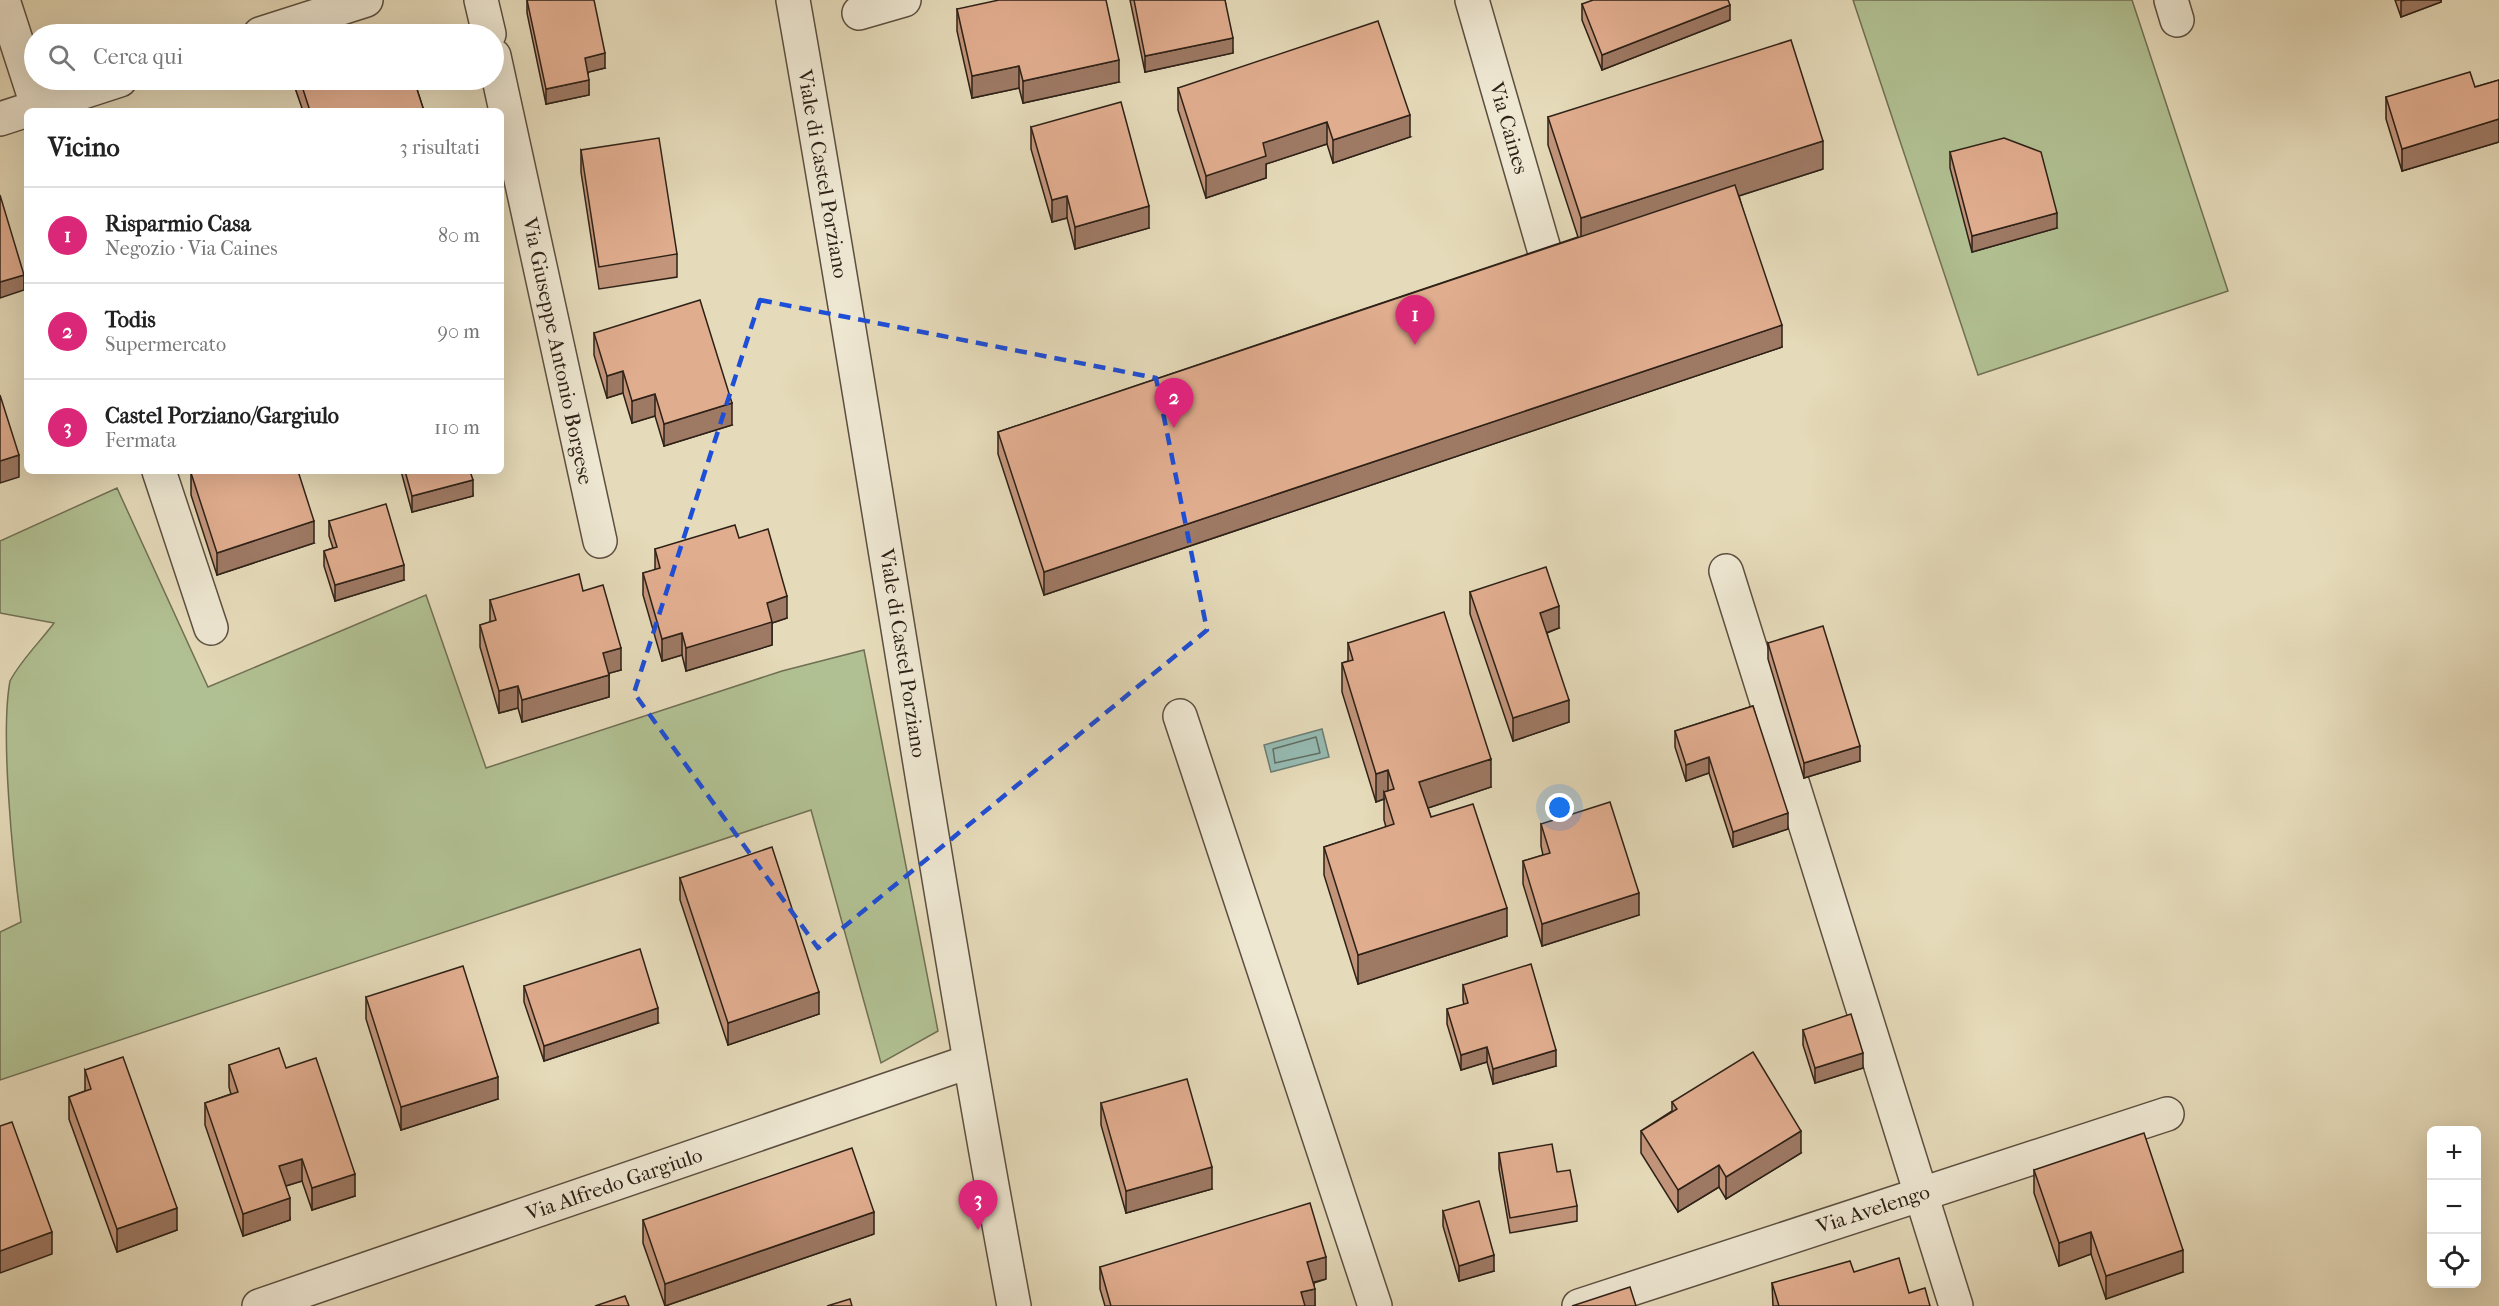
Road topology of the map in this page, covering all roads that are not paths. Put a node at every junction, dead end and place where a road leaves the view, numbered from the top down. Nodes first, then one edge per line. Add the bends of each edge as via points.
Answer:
1 (3, 0) edge
2 (366, 0) edge
3 (481, 0) edge
4 (793, 0) edge
5 (904, 0) edge
6 (1472, 0) edge
7 (859, 13) dead end
8 (291, 24) edge
9 (487, 24) edge
10 (24, 64) edge
11 (33, 90) edge
12 (92, 90) edge
13 (501, 90) edge
14 (39, 108) edge
15 (42, 108) edge
16 (24, 113) edge
17 (0, 119) edge
18 (1546, 256) edge
19 (160, 474) edge
20 (600, 541) dead end
21 (1726, 571) dead end
22 (211, 628) dead end
23 (1180, 716) dead end
24 (968, 1062) junction
25 (2167, 1114) dead end
26 (1920, 1194) junction
27 (259, 1306) edge
28 (1014, 1306) edge
29 (1375, 1306) edge
30 (1579, 1306) edge
31 (1956, 1306) edge

1 - 10 street
2 - 8 street
3 - 9 street
4 - 24 street, Viale di Castel Porziano via 863,403
5 - 7 street
6 - 18 street, Via Caines
11 - 14 street
12 - 15 street
13 - 20 street, Via Giuseppe Antonio Borgese
16 - 17 street
19 - 22 street
21 - 26 street
23 - 29 street
24 - 27 street, Via Alfredo Gargiulo
24 - 28 street, Viale di Castel Porziano
25 - 26 street, Via Avelengo
26 - 30 street, Via Avelengo
26 - 31 street

